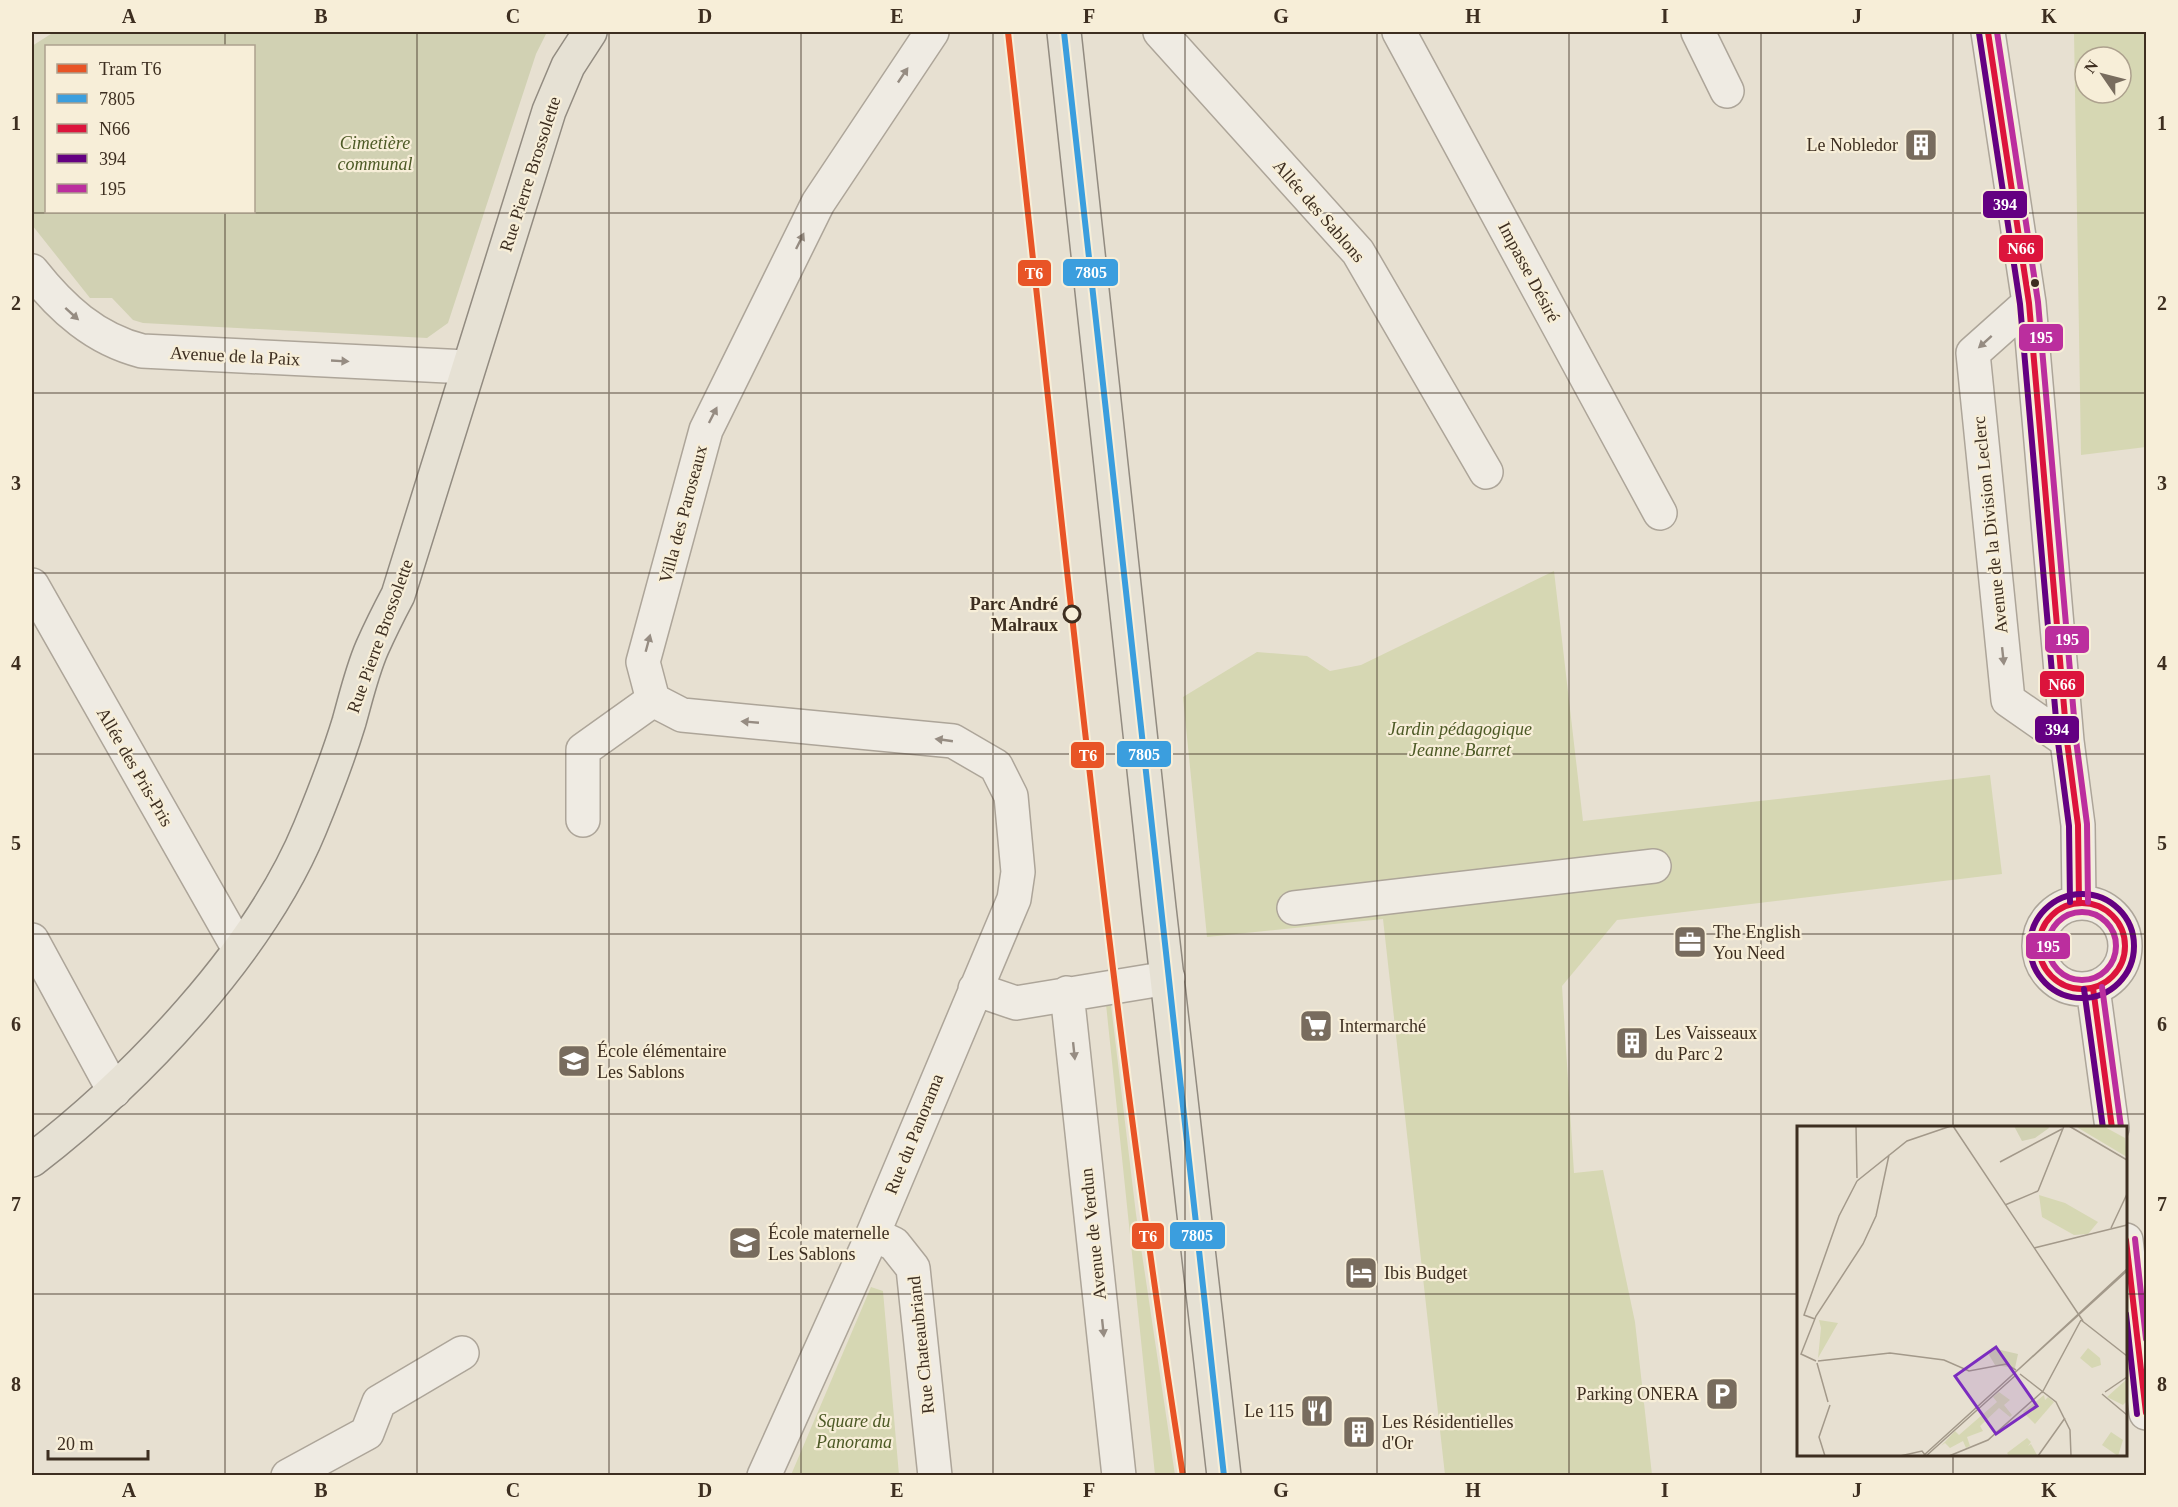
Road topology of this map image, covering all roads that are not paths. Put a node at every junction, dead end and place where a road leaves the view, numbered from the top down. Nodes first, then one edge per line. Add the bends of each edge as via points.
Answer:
1 (590, 32) edge
2 (932, 32) edge
3 (1064, 32) edge
4 (1160, 32) edge
5 (1399, 32) edge
6 (1698, 32) edge
7 (1988, 32) edge
8 (2000, 32) edge
9 (1727, 91) dead end
10 (2000, 101) junction
11 (32, 272) edge
12 (2029, 303) junction
13 (467, 367) junction
14 (1486, 472) dead end
15 (1660, 513) dead end
16 (32, 585) edge
17 (653, 700) junction
18 (2067, 741) junction
19 (582, 820) dead end
20 (1654, 866) dead end
21 (2079, 902) junction
22 (1294, 908) dead end
23 (2136, 930) edge
24 (32, 940) edge
25 (239, 949) junction
26 (1168, 978) junction
27 (2093, 988) junction
28 (975, 989) junction
29 (1067, 993) junction
30 (114, 1091) junction
31 (2112, 1126) edge
32 (32, 1160) edge
33 (873, 1234) junction
34 (2127, 1249) edge
35 (462, 1353) dead end
36 (2146, 1413) edge
37 (288, 1476) edge
38 (764, 1476) edge
39 (935, 1476) edge
40 (1119, 1476) edge
41 (1224, 1476) edge

1 - 13 main road, Rue Pierre Brossolette via 568,66 549,111
17 -> 2 street, Villa des Paroseaux via 643,662 706,430 818,203
3 - 26 main road
4 - 14 street, Allée des Sablons via 1358,252
5 - 15 street, Impasse Désiré
6 - 9 street
7 - 10 street
8 - 10 street
10 - 12 street
11 -> 13 street, Avenue de la Paix via 74,317 119,345 142,351
12 - 18 street
12 -> 18 street, Avenue de la Division Leclerc via 1973,353 2008,700
13 - 25 main road, Rue Pierre Brossolette via 398,595 372,649 309,830 278,893
16 - 25 street, Allée des Pris-Pris
17 - 19 street via 583,750
28 -> 17 street, Rue du Panorama via 1014,899 1018,872 1011,796 996,766 953,741 682,716
18 - 21 street via 2078,825
20 - 22 street
21 - 23 street via 2100,906
21 - 27 street via 2059,909 2046,921 2039,954 2046,970 2058,982 2075,989
23 - 27 street via 2119,969 2106,983
24 - 30 street
25 - 30 main road, Rue Pierre Brossolette via 184,1017
26 - 29 street
26 - 41 main road
27 - 31 street
28 - 29 street via 1016,1003
28 - 33 street, Rue du Panorama
29 -> 40 street, Avenue de Verdun
30 - 32 main road, Rue Pierre Brossolette
33 - 38 street, Rue du Panorama
33 - 39 street, Rue Chateaubriand via 894,1244 913,1268
34 - 36 street
35 - 37 street via 379,1402 367,1433

